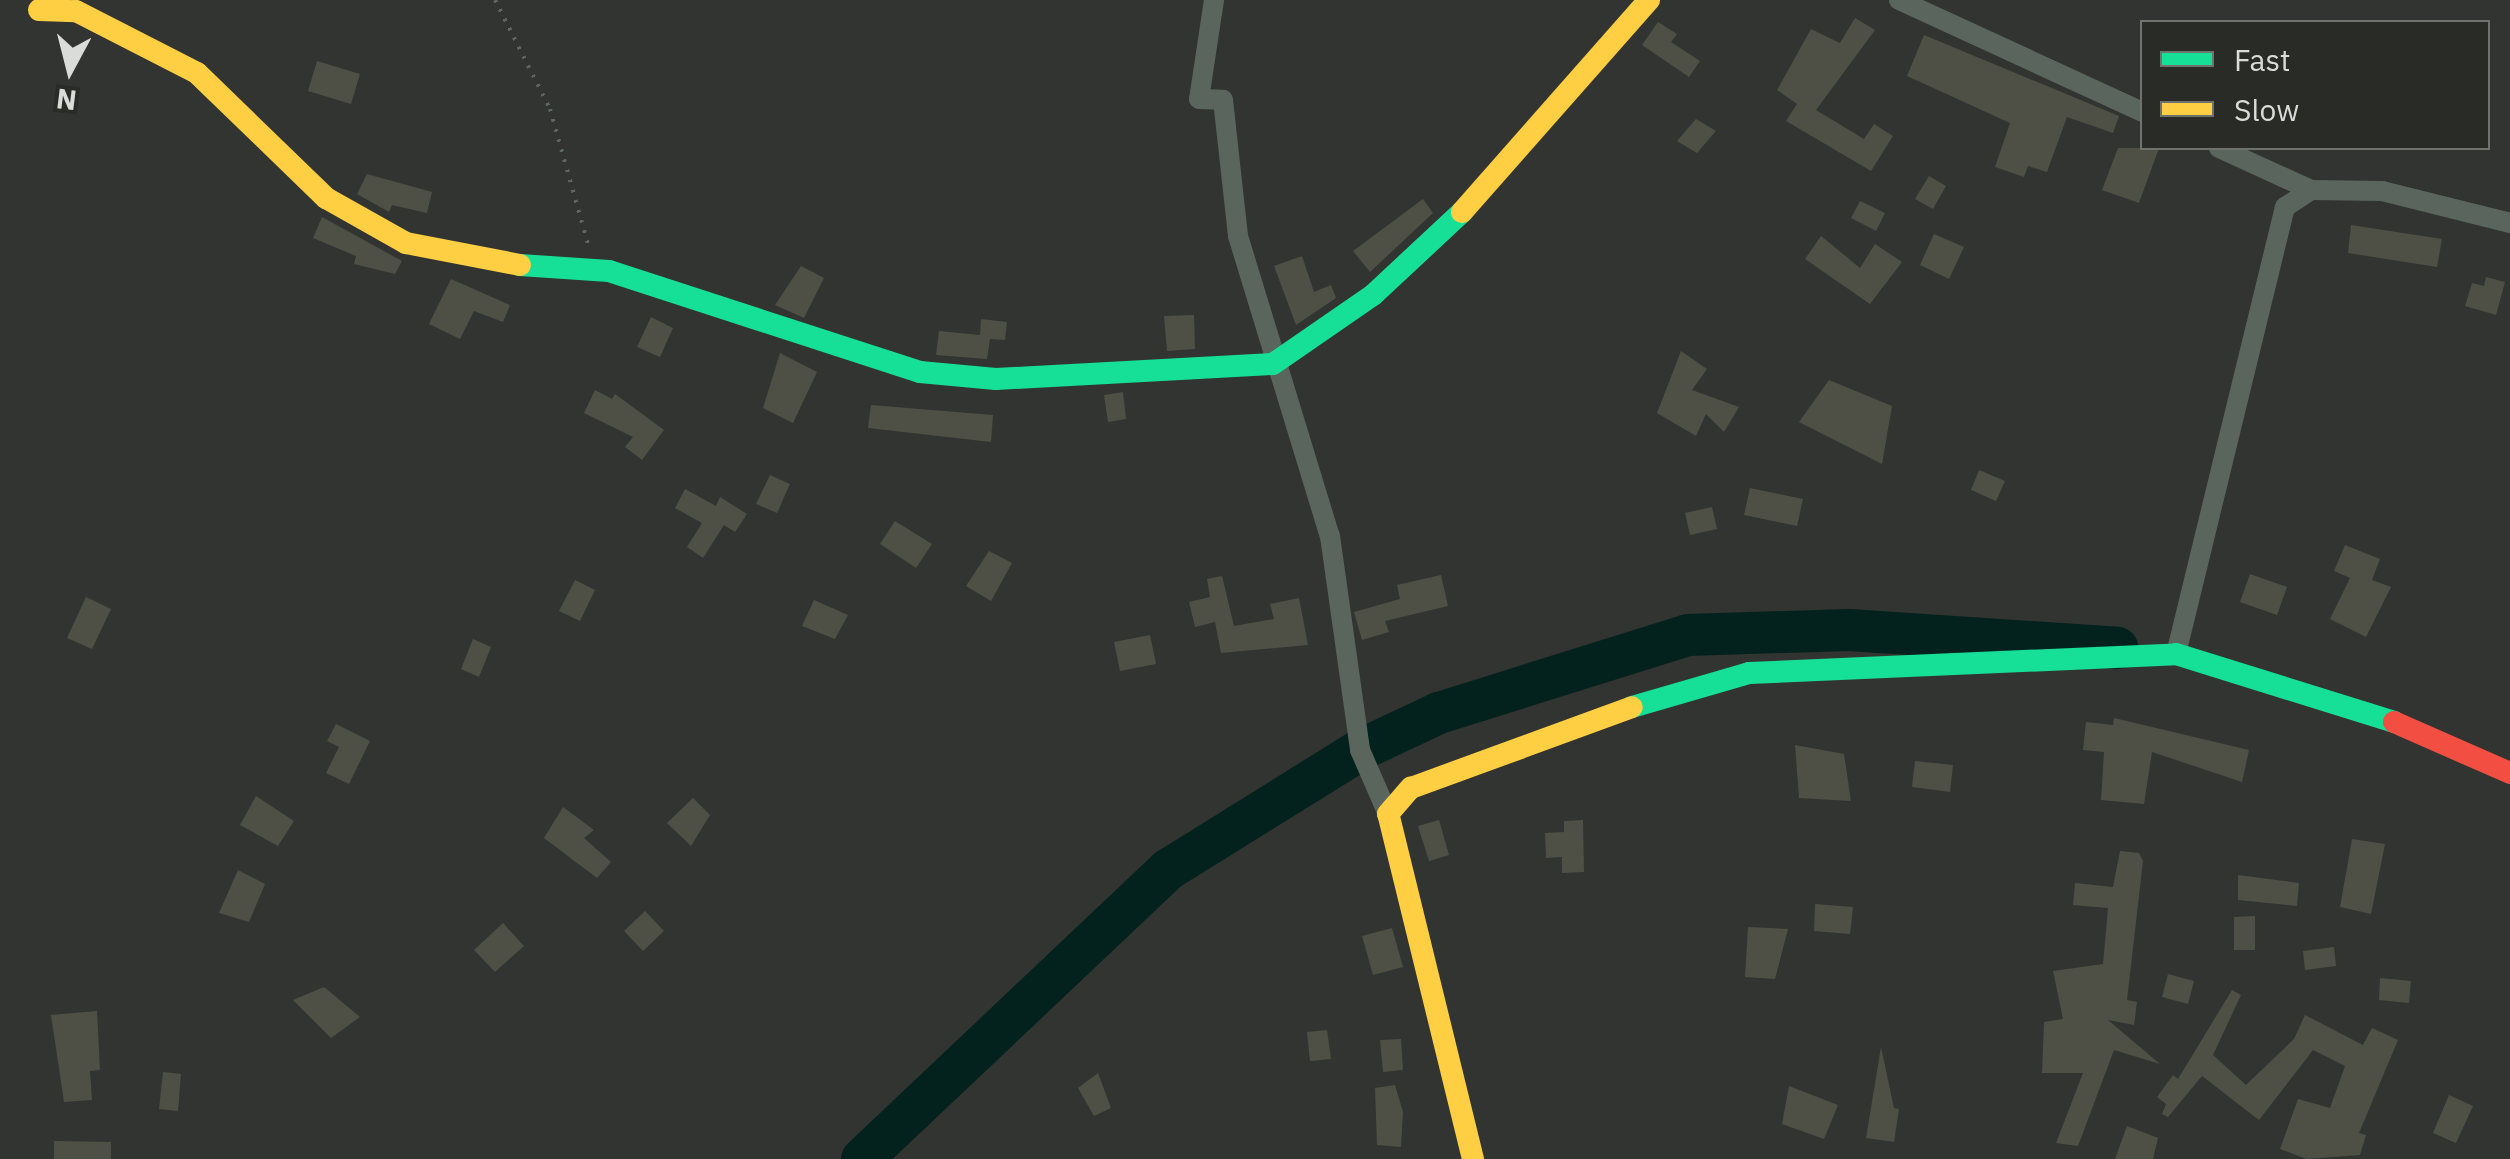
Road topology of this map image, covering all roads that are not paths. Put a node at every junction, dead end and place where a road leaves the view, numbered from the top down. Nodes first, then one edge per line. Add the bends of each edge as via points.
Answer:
1 (1214, 0) edge
2 (1649, 0) edge
3 (1899, 0) edge
4 (39, 10) dead end
5 (2140, 111) edge
6 (2223, 150) edge
7 (2311, 190) junction
8 (2510, 223) edge
9 (1272, 364) junction
10 (2176, 654) junction
11 (2510, 773) edge
12 (1388, 814) junction
13 (1474, 1159) edge

1 - 9 street via 1198,99 1222,100 1238,236
2 - 9 street via 1463,212 1373,296
3 - 5 street
4 - 9 street via 76,11 197,74 326,198 368,226 481,262 595,268 920,372 1056,379
6 - 7 street
7 - 8 street via 2382,191
7 - 10 street via 2285,207
9 - 12 street via 1292,400 1330,536 1360,750
10 - 11 street via 2427,732
10 - 12 street via 1749,673 1576,723 1442,774 1394,800
12 - 13 street

